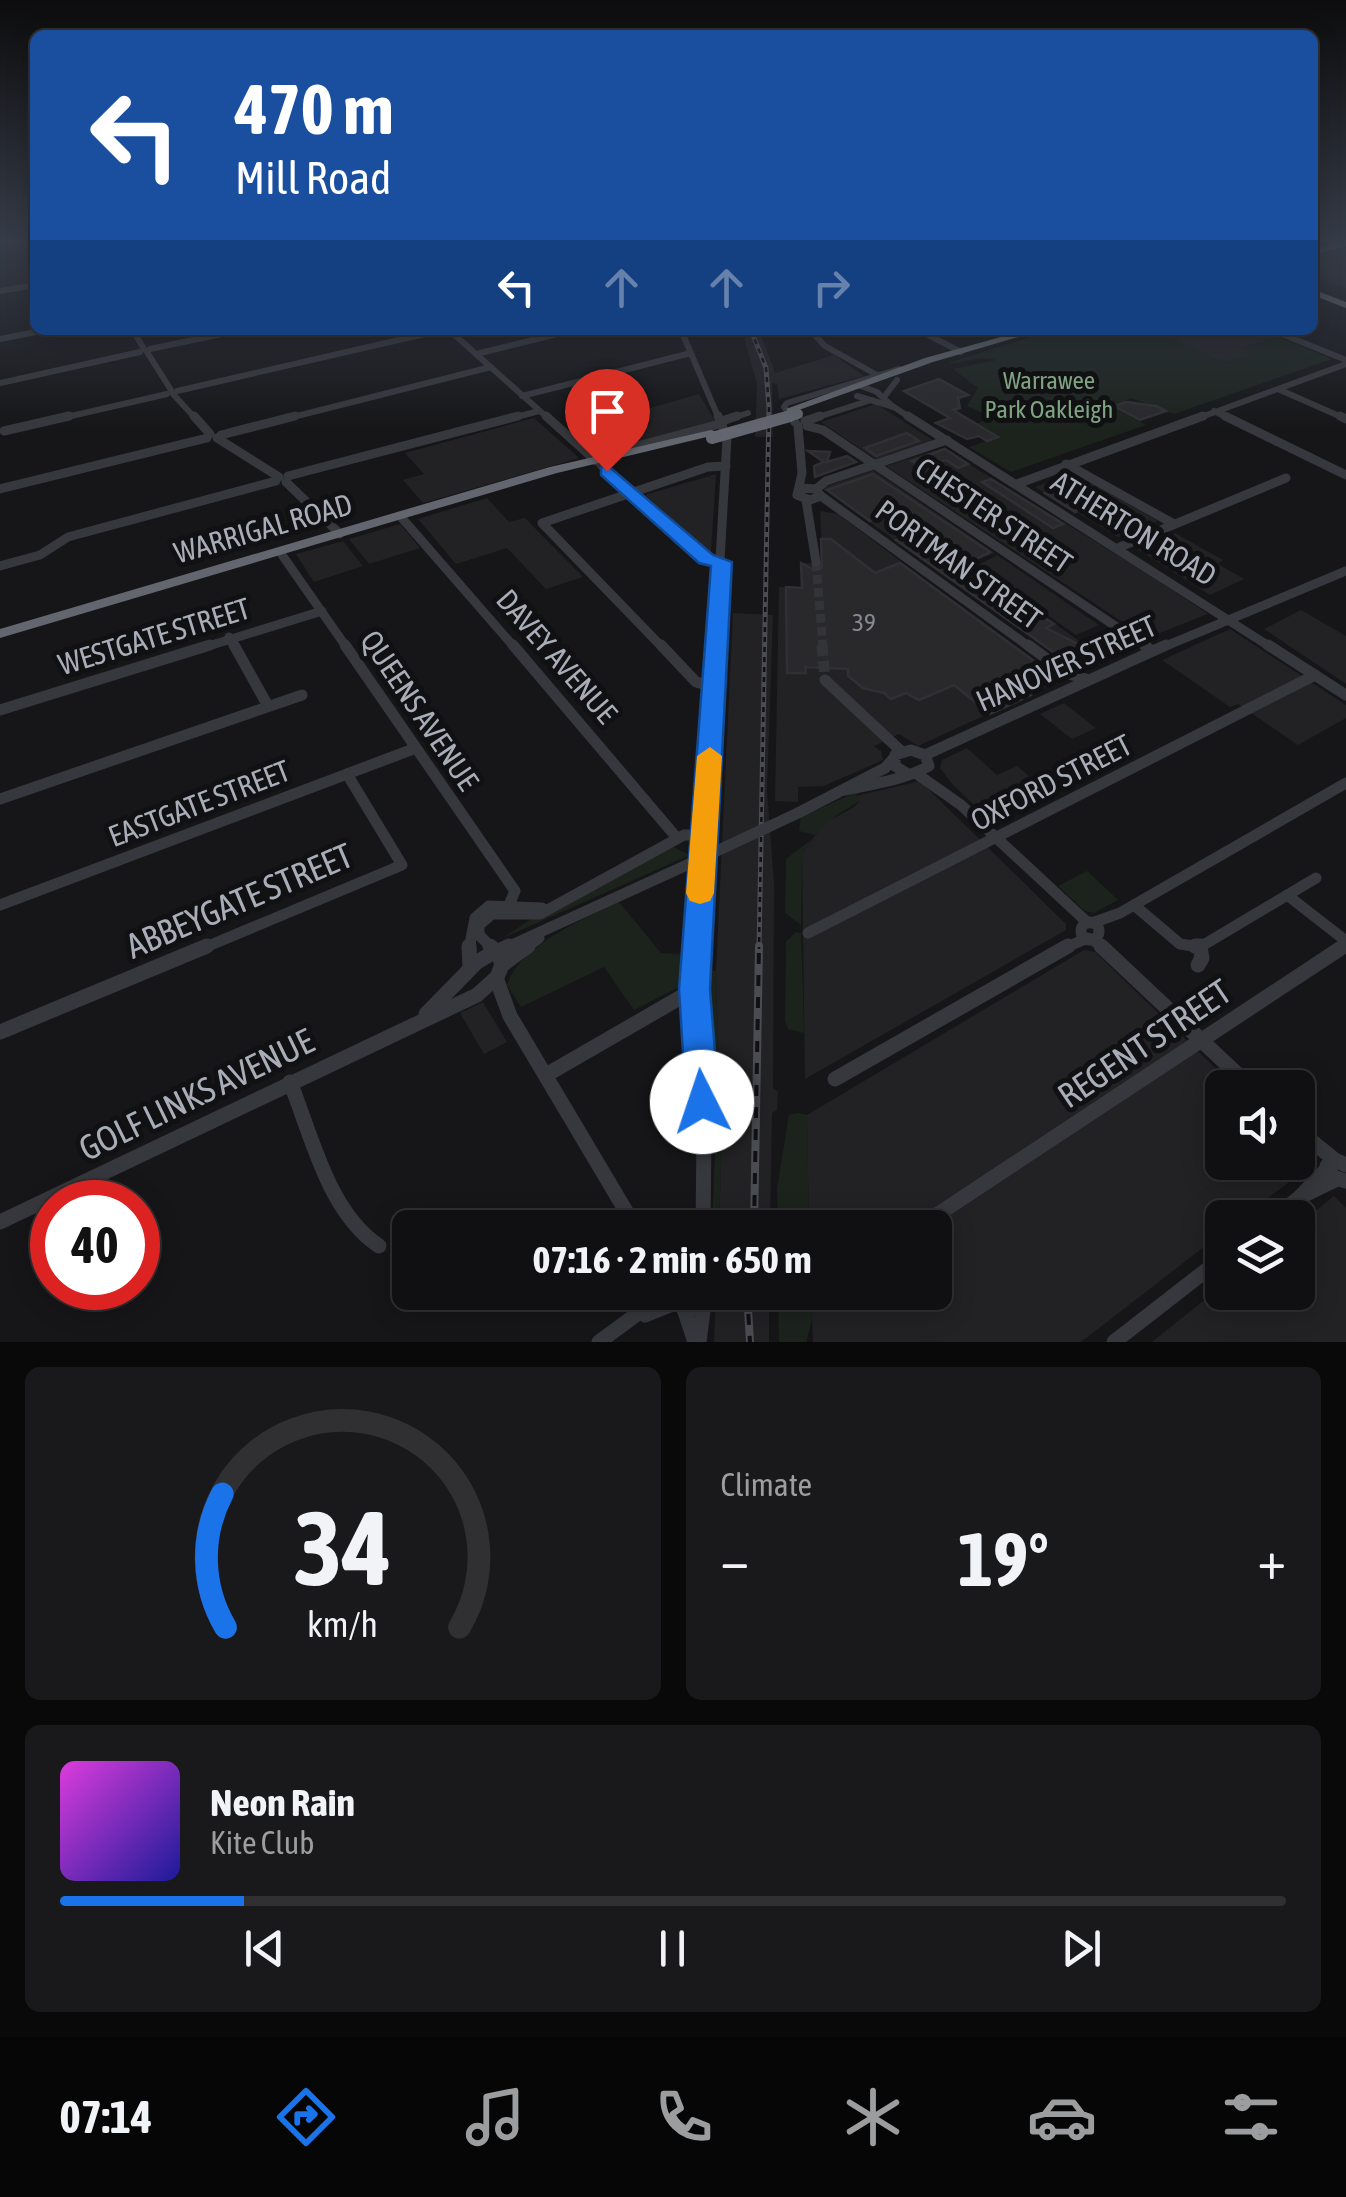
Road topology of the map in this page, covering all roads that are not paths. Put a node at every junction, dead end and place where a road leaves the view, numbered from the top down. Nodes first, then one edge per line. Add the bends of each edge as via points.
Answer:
1 (30, 333) edge
2 (136, 335) edge
3 (217, 335) edge
4 (424, 335) edge
5 (452, 335) edge
6 (553, 335) edge
7 (683, 335) edge
8 (814, 335) edge
9 (927, 335) edge
10 (1020, 335) edge
11 (1282, 335) edge
12 (0, 339) edge
13 (146, 350) junction
14 (691, 353) junction
15 (957, 353) junction
16 (476, 354) junction
17 (853, 363) junction
18 (1344, 365) edge
19 (491, 368) junction
20 (901, 374) junction
21 (877, 375) junction
22 (0, 383) edge
23 (1277, 388) junction
24 (865, 390) junction
25 (172, 392) junction
26 (522, 396) junction
27 (884, 397) junction
28 (894, 407) junction
29 (539, 411) junction
30 (1214, 411) junction
31 (748, 414) dead end
32 (1346, 419) edge
33 (799, 421) junction
34 (724, 425) junction
35 (4, 431) dead end
36 (214, 436) junction
37 (947, 440) junction
38 (598, 463) junction
39 (1066, 464) junction
40 (874, 465) junction
41 (726, 466) junction
42 (1346, 475) edge
43 (1286, 478) dead end
44 (284, 480) junction
45 (1015, 482) junction
46 (0, 490) edge
47 (631, 492) junction
48 (812, 493) junction
49 (407, 520) junction
50 (1174, 524) junction
51 (337, 535) junction
52 (1120, 548) junction
53 (285, 556) junction
54 (722, 559) junction
55 (816, 562) tunnel mouth
56 (0, 566) edge
57 (1346, 571) edge
58 (322, 610) junction
59 (1230, 618) junction
60 (0, 634) edge
61 (229, 638) junction
62 (1152, 651) junction
63 (1066, 673) junction
64 (1316, 675) junction
65 (825, 680) tunnel mouth
66 (1089, 680) junction
67 (714, 683) junction
68 (1073, 687) junction
69 (1346, 694) edge
70 (302, 695) dead end
71 (268, 706) junction
72 (0, 710) edge
73 (416, 748) junction
74 (898, 754) junction
75 (927, 761) junction
76 (347, 774) junction
77 (913, 774) junction
78 (1346, 783) edge
79 (845, 790) junction
80 (945, 792) junction
81 (0, 799) edge
82 (703, 835) junction
83 (680, 836) junction
84 (994, 839) junction
85 (1316, 878) dead end
86 (1287, 896) junction
87 (0, 904) edge
88 (1134, 905) junction
89 (506, 908) junction
90 (1090, 931) junction
91 (808, 934) dead end
92 (1346, 943) edge
93 (1200, 947) junction
94 (497, 962) junction
95 (1198, 964) dead end
96 (469, 970) junction
97 (483, 990) junction
98 (694, 996) junction
99 (510, 1016) junction
100 (418, 1020) junction
101 (0, 1032) edge
102 (1202, 1040) junction
103 (1233, 1070) edge
104 (543, 1071) junction
105 (835, 1079) dead end
106 (290, 1082) junction
107 (1315, 1147) edge
108 (1339, 1170) edge
109 (1297, 1200) edge
110 (625, 1210) edge
111 (702, 1210) edge
112 (943, 1210) edge
113 (0, 1222) edge
114 (379, 1246) dead end
115 (1205, 1271) edge
116 (653, 1310) edge
117 (680, 1310) edge
118 (703, 1310) edge
119 (599, 1342) edge
120 (697, 1342) edge
121 (1114, 1342) edge

1 - 12 street
2 - 13 street
3 - 13 street
4 - 25 street
5 - 16 street
6 - 16 street
7 - 14 street
8 - 17 street
9 - 15 street
10 - 15 highway, WARRIGAL ROAD
11 - 18 street
13 - 22 street
13 - 25 street
14 - 26 street
14 - 34 street
15 - 20 highway, WARRIGAL ROAD
16 - 19 street
17 - 21 street
17 - 24 street
18 - 23 street
19 - 26 street
19 - 36 street
20 - 21 street, WARRIGAL ROAD
20 - 24 highway, WARRIGAL ROAD
20 - 27 street
21 - 24 street, WARRIGAL ROAD
23 - 30 street
23 - 32 street
24 - 27 street, ATHERTON ROAD
24 - 28 street, ATHERTON ROAD
24 - 33 highway, WARRIGAL ROAD
24 - 33 street, WARRIGAL ROAD via 784,406
25 - 35 street
25 - 36 street
26 - 29 street
27 - 28 street, ATHERTON ROAD
28 - 37 street, ATHERTON ROAD
29 - 38 street
29 - 44 street
30 - 39 street
30 - 42 street
31 - 34 street, WARRIGAL ROAD
33 - 38 highway, WARRIGAL ROAD, bridge
33 - 40 street, CHESTER STREET
33 - 48 street via 802,473
34 - 38 street, WARRIGAL ROAD via 604,455
34 - 41 street
36 - 44 street
36 - 46 street
37 - 40 street
37 - 45 street, ATHERTON ROAD
38 - 47 street
38 - 49 highway, WARRIGAL ROAD
39 - 45 street
39 - 50 street
40 - 48 street via 826,480
40 - 62 street, CHESTER STREET
41 - 47 street
41 - 54 street
43 - 50 street
44 - 51 street
44 - 56 street via 68,537 40,555
45 - 52 street, ATHERTON ROAD
47 - 54 street via 704,556
47 - 67 street via 542,522 699,684
48 - 55 street
48 - 63 street, PORTMAN STREET
49 - 51 highway, WARRIGAL ROAD
49 - 83 street, DAVEY AVENUE
50 - 52 street
51 - 53 highway, WARRIGAL ROAD
52 - 59 street, ATHERTON ROAD
53 - 58 street, QUEENS AVENUE
53 - 60 highway, WARRIGAL ROAD
54 - 67 street
57 - 59 street, HANOVER STREET
58 - 61 street, WESTGATE STREET
58 - 73 street, QUEENS AVENUE
59 - 62 street, HANOVER STREET
59 - 64 street, ATHERTON ROAD
61 - 71 street
61 - 72 street, WESTGATE STREET
62 - 66 street, HANOVER STREET
63 - 66 street, PORTMAN STREET
63 - 68 street, PORTMAN STREET
64 - 69 street, ATHERTON ROAD
64 - 84 street, OXFORD STREET
65 - 74 street
66 - 68 street, HANOVER STREET
67 - 82 street
68 - 75 street, HANOVER STREET
70 - 71 street
71 - 81 street
73 - 76 street, EASTGATE STREET
73 - 89 street, QUEENS AVENUE via 516,890
74 - 75 street
74 - 77 street via 895,766
74 - 79 street
75 - 77 street, HANOVER STREET
75 - 80 street
76 - 87 street, EASTGATE STREET
76 - 101 street, ABBEYGATE STREET via 402,865
77 - 79 street
77 - 80 street
78 - 88 street
79 - 94 street, bridge via 564,920
80 - 84 street
82 - 83 street
82 - 98 street
83 - 89 street via 534,916
84 - 90 street
84 - 91 street, OXFORD STREET
85 - 86 street
86 - 92 street
86 - 93 street
88 - 90 street
88 - 93 street via 1180,944
89 - 94 street via 478,930
89 - 96 street via 481,911 470,924
90 - 102 street
90 - 105 street
92 - 102 street, REGENT STREET
93 - 95 street
94 - 96 street, GOLF LINKS AVENUE via 478,958
94 - 97 street, GOLF LINKS AVENUE
94 - 99 street
96 - 97 street
96 - 100 street, GOLF LINKS AVENUE
97 - 99 street
97 - 100 street, GOLF LINKS AVENUE
98 - 104 street
98 - 111 street
99 - 104 street
100 - 106 street, GOLF LINKS AVENUE
102 - 103 street
102 - 112 street, REGENT STREET
104 - 110 street
106 - 113 street, GOLF LINKS AVENUE
106 - 114 street via 350,1218
107 - 108 street
108 - 109 street
115 - 121 street
116 - 119 street
117 - 120 street
118 - 120 street

